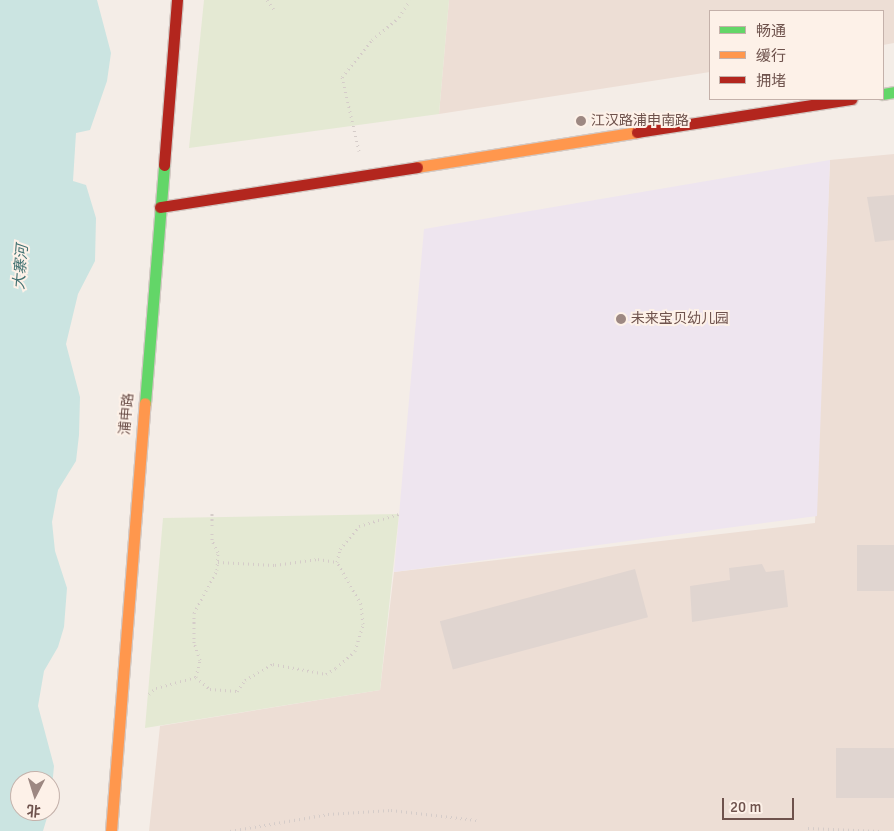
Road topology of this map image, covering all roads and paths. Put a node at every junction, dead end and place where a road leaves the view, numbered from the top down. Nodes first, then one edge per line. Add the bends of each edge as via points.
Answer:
1 (177, 0) edge
2 (267, 0) edge
3 (410, 0) edge
4 (275, 11) dead end
5 (845, 100) edge
6 (361, 157) dead end
7 (160, 207) junction
8 (212, 511) dead end
9 (400, 514) dead end
10 (218, 562) junction
11 (337, 562) junction
12 (196, 677) junction
13 (140, 700) dead end
14 (476, 820) dead end
15 (808, 828) dead end
16 (111, 831) edge
17 (230, 831) edge
18 (881, 831) edge

1 - 7 street, 浦申路
2 - 4 path
3 - 6 path via 342,77
5 - 7 street
7 - 16 street, 浦申路
8 - 10 path via 212,540
9 - 11 path via 359,526 347,536
10 - 11 path via 275,565 318,559
10 - 12 path via 217,570 194,613 194,643 200,660
11 - 12 path via 361,604 363,624 355,651 336,668 326,674 273,664 245,680 237,691 223,693
12 - 13 path via 156,688
14 - 17 path via 391,810 328,814
15 - 18 path

